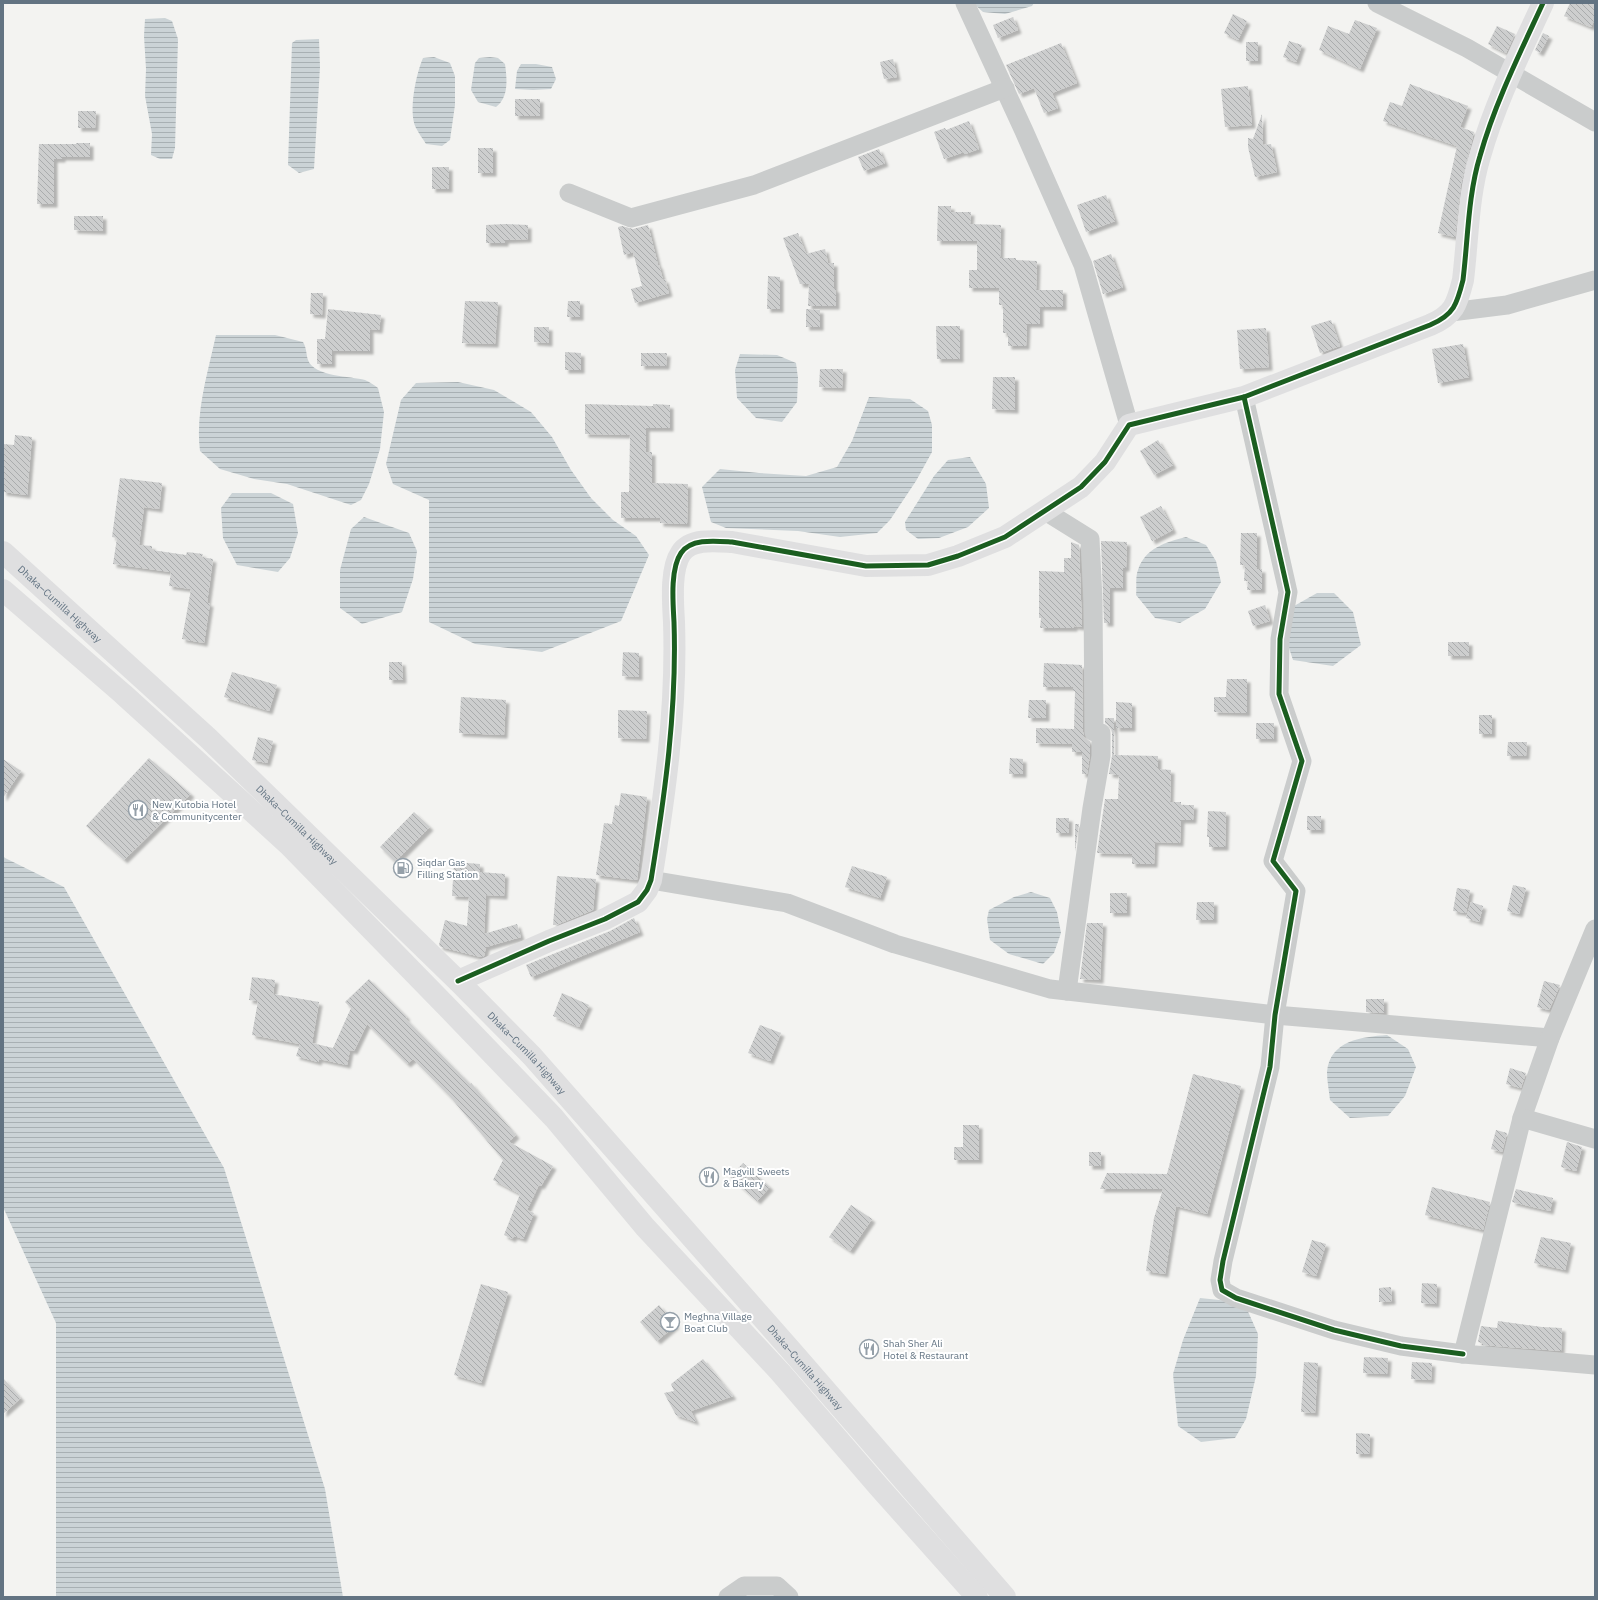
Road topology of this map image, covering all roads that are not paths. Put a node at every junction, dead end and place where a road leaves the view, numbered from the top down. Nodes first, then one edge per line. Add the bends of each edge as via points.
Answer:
1 (965, 3) edge
2 (1377, 3) edge
3 (1543, 3) edge
4 (1510, 74) junction
5 (1005, 88) junction
6 (1595, 122) edge
7 (569, 193) dead end
8 (1595, 280) edge
9 (1451, 312) junction
10 (1244, 397) junction
11 (1129, 426) junction
12 (1045, 511) junction
13 (3, 552) edge
14 (3, 590) edge
15 (651, 880) junction
16 (1595, 929) edge
17 (458, 981) junction
18 (1067, 991) junction
19 (1275, 1015) junction
20 (1550, 1038) junction
21 (1522, 1118) junction
22 (1595, 1139) edge
23 (1463, 1354) junction
24 (1595, 1365) edge
25 (728, 1597) edge
26 (789, 1597) edge
27 (977, 1597) edge
28 (1005, 1597) edge

1 - 5 street
2 - 4 street via 1467,48
3 - 4 main road
4 - 6 street
4 - 9 main road via 1480,156 1474,184 1463,280
5 - 7 street via 754,185 631,218
5 - 11 street via 1082,265
8 - 9 street via 1507,305
9 - 10 main road via 1430,325
10 - 11 main road
10 - 19 street via 1288,592 1280,639 1279,694 1302,761 1273,861 1296,891
11 - 12 main road via 1105,462 1081,487
12 - 15 main road via 1005,537 928,565 866,566 732,542 713,541 689,545 681,554 674,581 674,690 663,806
12 - 18 street via 1090,539 1094,732 1101,733 1101,756
13 - 17 main road, Dhaka–Cumilla Highway via 208,738
14 - 27 main road, Dhaka–Cumilla Highway via 289,844 451,1011 554,1118 645,1227 780,1372
15 - 17 main road via 638,902 605,919
15 - 18 street via 787,903 895,944 1050,989
16 - 20 street
17 - 28 main road, Dhaka–Cumilla Highway via 532,1056
18 - 19 street
19 - 20 street
19 - 23 street via 1270,1067 1223,1261 1220,1280 1222,1290 1236,1298 1334,1330 1401,1346
20 - 21 street
21 - 22 street
21 - 23 street
23 - 24 street
25 - 26 street via 744,1586 777,1586

